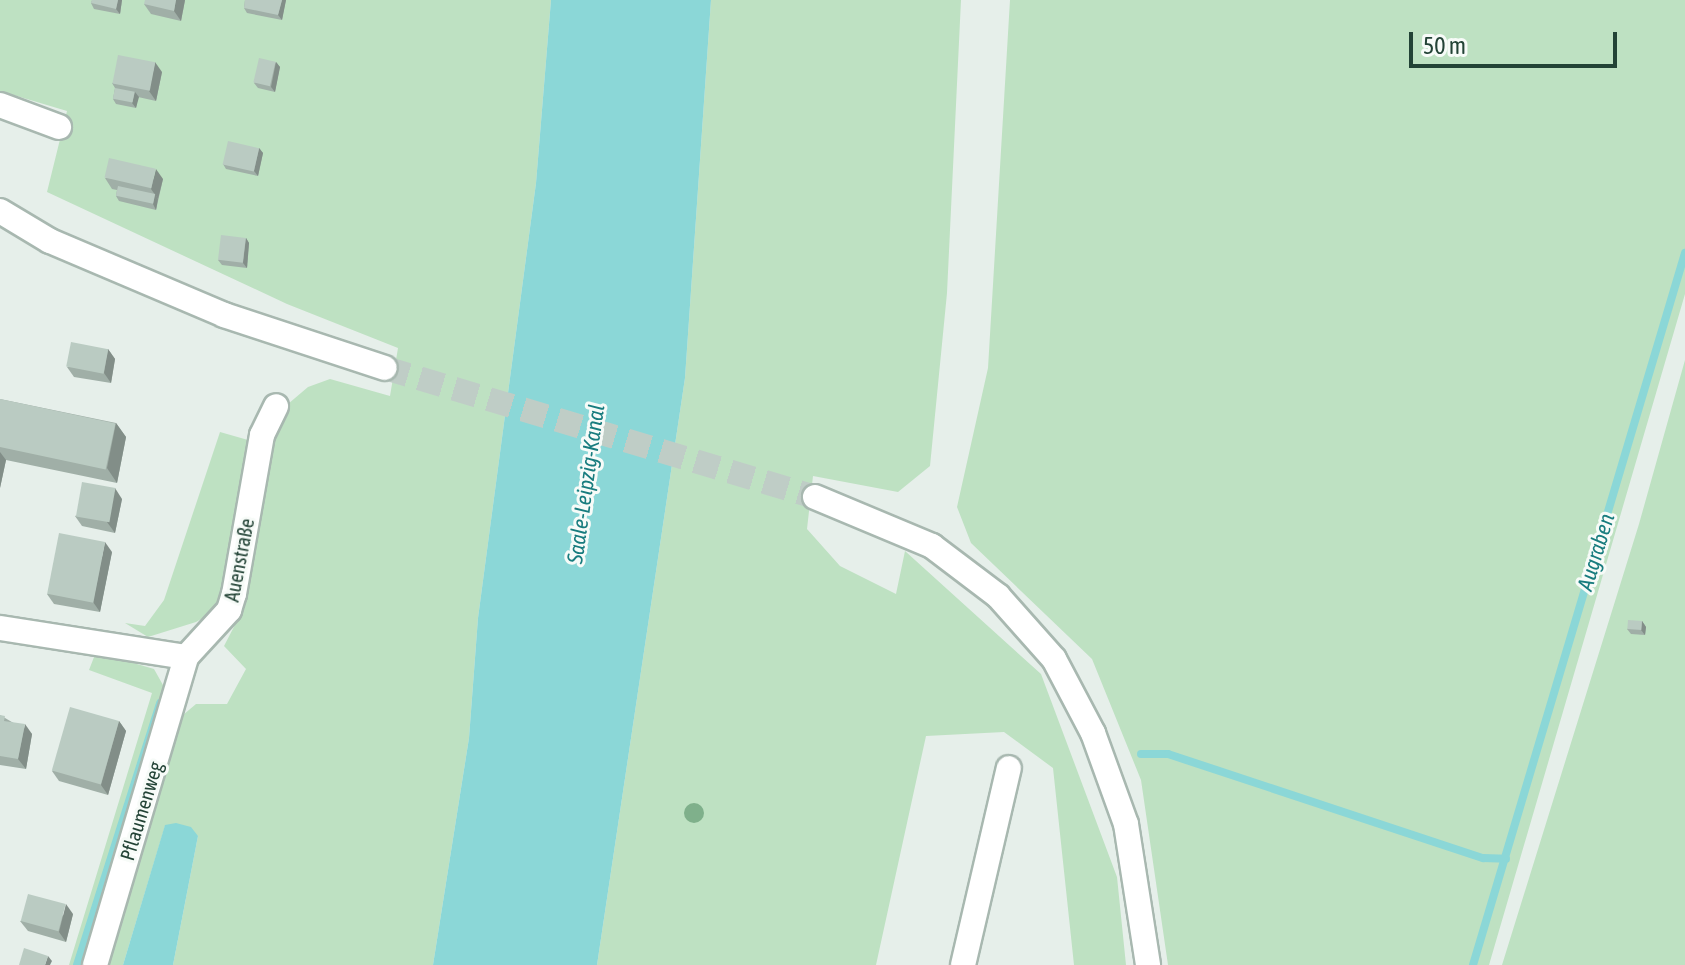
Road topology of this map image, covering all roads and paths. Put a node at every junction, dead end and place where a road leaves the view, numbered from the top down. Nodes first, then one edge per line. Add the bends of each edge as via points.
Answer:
1 (0, 105) edge
2 (59, 127) dead end
3 (0, 211) edge
4 (385, 368) tunnel mouth
5 (276, 406) dead end
6 (815, 497) tunnel mouth
7 (0, 628) edge
8 (186, 657) junction
9 (1009, 768) dead end
10 (95, 965) edge
11 (963, 965) edge
12 (1148, 965) edge

1 - 2 street
3 - 4 street via 50,241 224,315
5 - 8 street, Auenstraße via 262,435 231,602
6 - 12 street via 932,546 998,596 1054,659 1093,733 1126,824
7 - 8 street
8 - 10 street, Pflaumenweg
9 - 11 street

